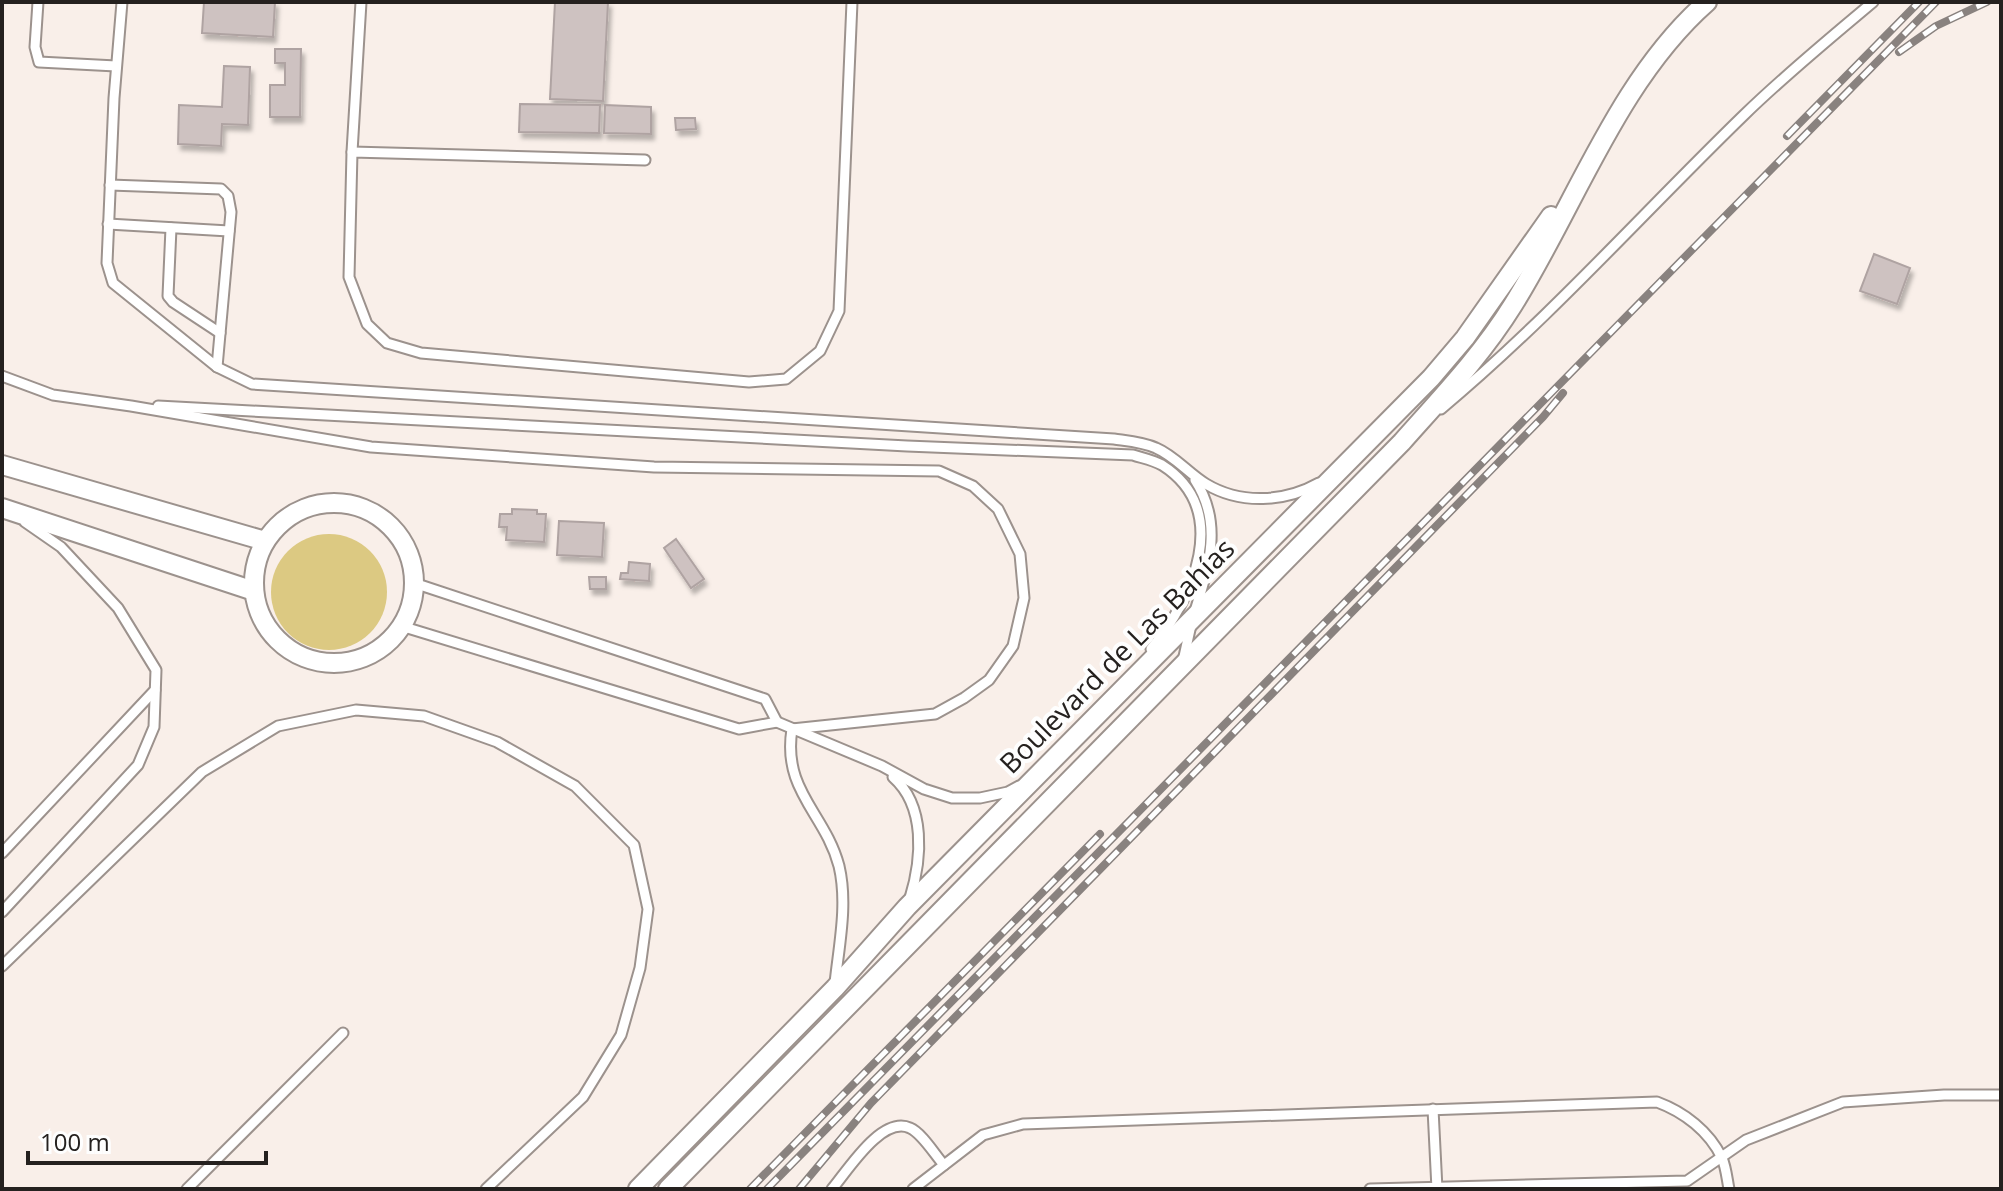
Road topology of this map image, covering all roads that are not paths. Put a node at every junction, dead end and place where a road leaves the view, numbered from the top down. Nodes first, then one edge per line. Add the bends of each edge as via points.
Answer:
1 (38, 2) edge
2 (122, 2) edge
3 (361, 2) edge
4 (852, 2) edge
5 (1707, 2) edge
6 (1873, 2) edge
7 (116, 66) junction
8 (1605, 138) junction
9 (352, 152) junction
10 (645, 160) dead end
11 (110, 185) junction
12 (108, 224) junction
13 (171, 228) junction
14 (229, 231) junction
15 (220, 333) junction
16 (217, 367) junction
17 (2, 376) edge
18 (131, 406) junction
19 (1114, 439) junction
20 (1402, 442) junction
21 (1351, 461) junction
22 (1159, 464) junction
23 (1182, 464) junction
24 (2, 465) edge
25 (4, 508) edge
26 (265, 541) junction
27 (414, 583) junction
28 (254, 591) junction
29 (1193, 618) junction
30 (401, 626) junction
31 (1182, 665) junction
32 (155, 690) junction
33 (777, 722) junction
34 (792, 729) junction
35 (1074, 740) junction
36 (882, 766) junction
37 (1037, 777) junction
38 (2, 853) edge
39 (4, 905) edge
40 (907, 907) junction
41 (2, 966) edge
42 (835, 988) junction
43 (343, 1033) dead end
44 (2001, 1095) edge
45 (1433, 1109) junction
46 (1722, 1158) junction
47 (944, 1165) junction
48 (1687, 1185) edge
49 (1437, 1188) edge
50 (187, 1189) edge
51 (486, 1189) edge
52 (638, 1189) edge
53 (668, 1189) edge
54 (832, 1189) edge
55 (913, 1189) edge
56 (1370, 1189) edge
57 (1729, 1189) edge

1 - 7 lane via 39,62
2 - 7 lane
3 - 9 lane
4 - 9 lane via 839,311 820,351 786,379 749,382 452,356 387,343 367,324 349,277
5 - 8 street, Boulevard de Las Bahías via 1659,55
6 - 20 lane via 1744,114 1504,357
7 - 11 lane
8 - 20 street, Boulevard de Las Bahías via 1514,304 1482,351
8 - 21 street, Boulevard de Las Bahías via 1465,338
9 - 10 lane
11 - 12 lane
11 - 14 lane via 221,189 230,204
12 - 13 lane
12 - 16 lane via 107,263 113,283
13 - 14 lane
13 - 15 lane via 168,296
14 - 15 lane
15 - 16 lane
16 - 19 lane via 252,384
17 - 18 lane via 53,395
18 - 22 lane via 1103,453
18 - 34 lane via 371,447 654,467 939,471 973,486 998,509 1020,554 1024,598 1013,646 989,680 935,714
19 - 22 lane
19 - 23 lane via 1159,448
20 - 31 street, Boulevard de Las Bahías
21 - 23 lane via 1305,491 1270,498 1217,490
21 - 29 street, Boulevard de Las Bahías
22 - 35 lane via 1186,488 1198,512 1203,534 1195,571 1179,610 1158,640
23 - 29 lane via 1204,495 1213,532
24 - 26 street
25 - 28 street
25 - 32 lane via 61,547 118,608 156,670
26 - 27 street via 282,521 305,508 330,503 356,506 398,534 410,557
26 - 28 street via 255,566
27 - 30 street
27 - 33 lane via 765,699
28 - 30 street via 273,635 315,661 340,663 364,657 385,645
29 - 31 lane
29 - 35 street, Boulevard de Las Bahías
30 - 33 lane via 739,729
31 - 53 street, Boulevard de Las Bahías
32 - 38 lane
32 - 39 lane via 154,727 138,765
33 - 34 lane
34 - 36 lane
34 - 42 lane via 791,766 838,864 844,900
35 - 37 street, Boulevard de Las Bahías
36 - 37 lane via 952,798 1008,792
36 - 40 lane via 911,799 917,824 918,874
37 - 40 street, Boulevard de Las Bahías
40 - 42 street, Boulevard de Las Bahías
41 - 51 lane via 202,772 278,726 356,710 424,716 497,742 575,786 634,845 648,909 640,968 621,1035 583,1097
42 - 52 street, Boulevard de Las Bahías
43 - 50 lane
44 - 46 lane via 1843,1102 1746,1140
45 - 46 lane via 1657,1102 1696,1123
45 - 47 lane via 1023,1124 983,1135
45 - 49 lane
46 - 48 lane
46 - 57 lane
47 - 54 lane via 912,1128 884,1129
47 - 55 lane
48 - 49 lane
49 - 56 lane

